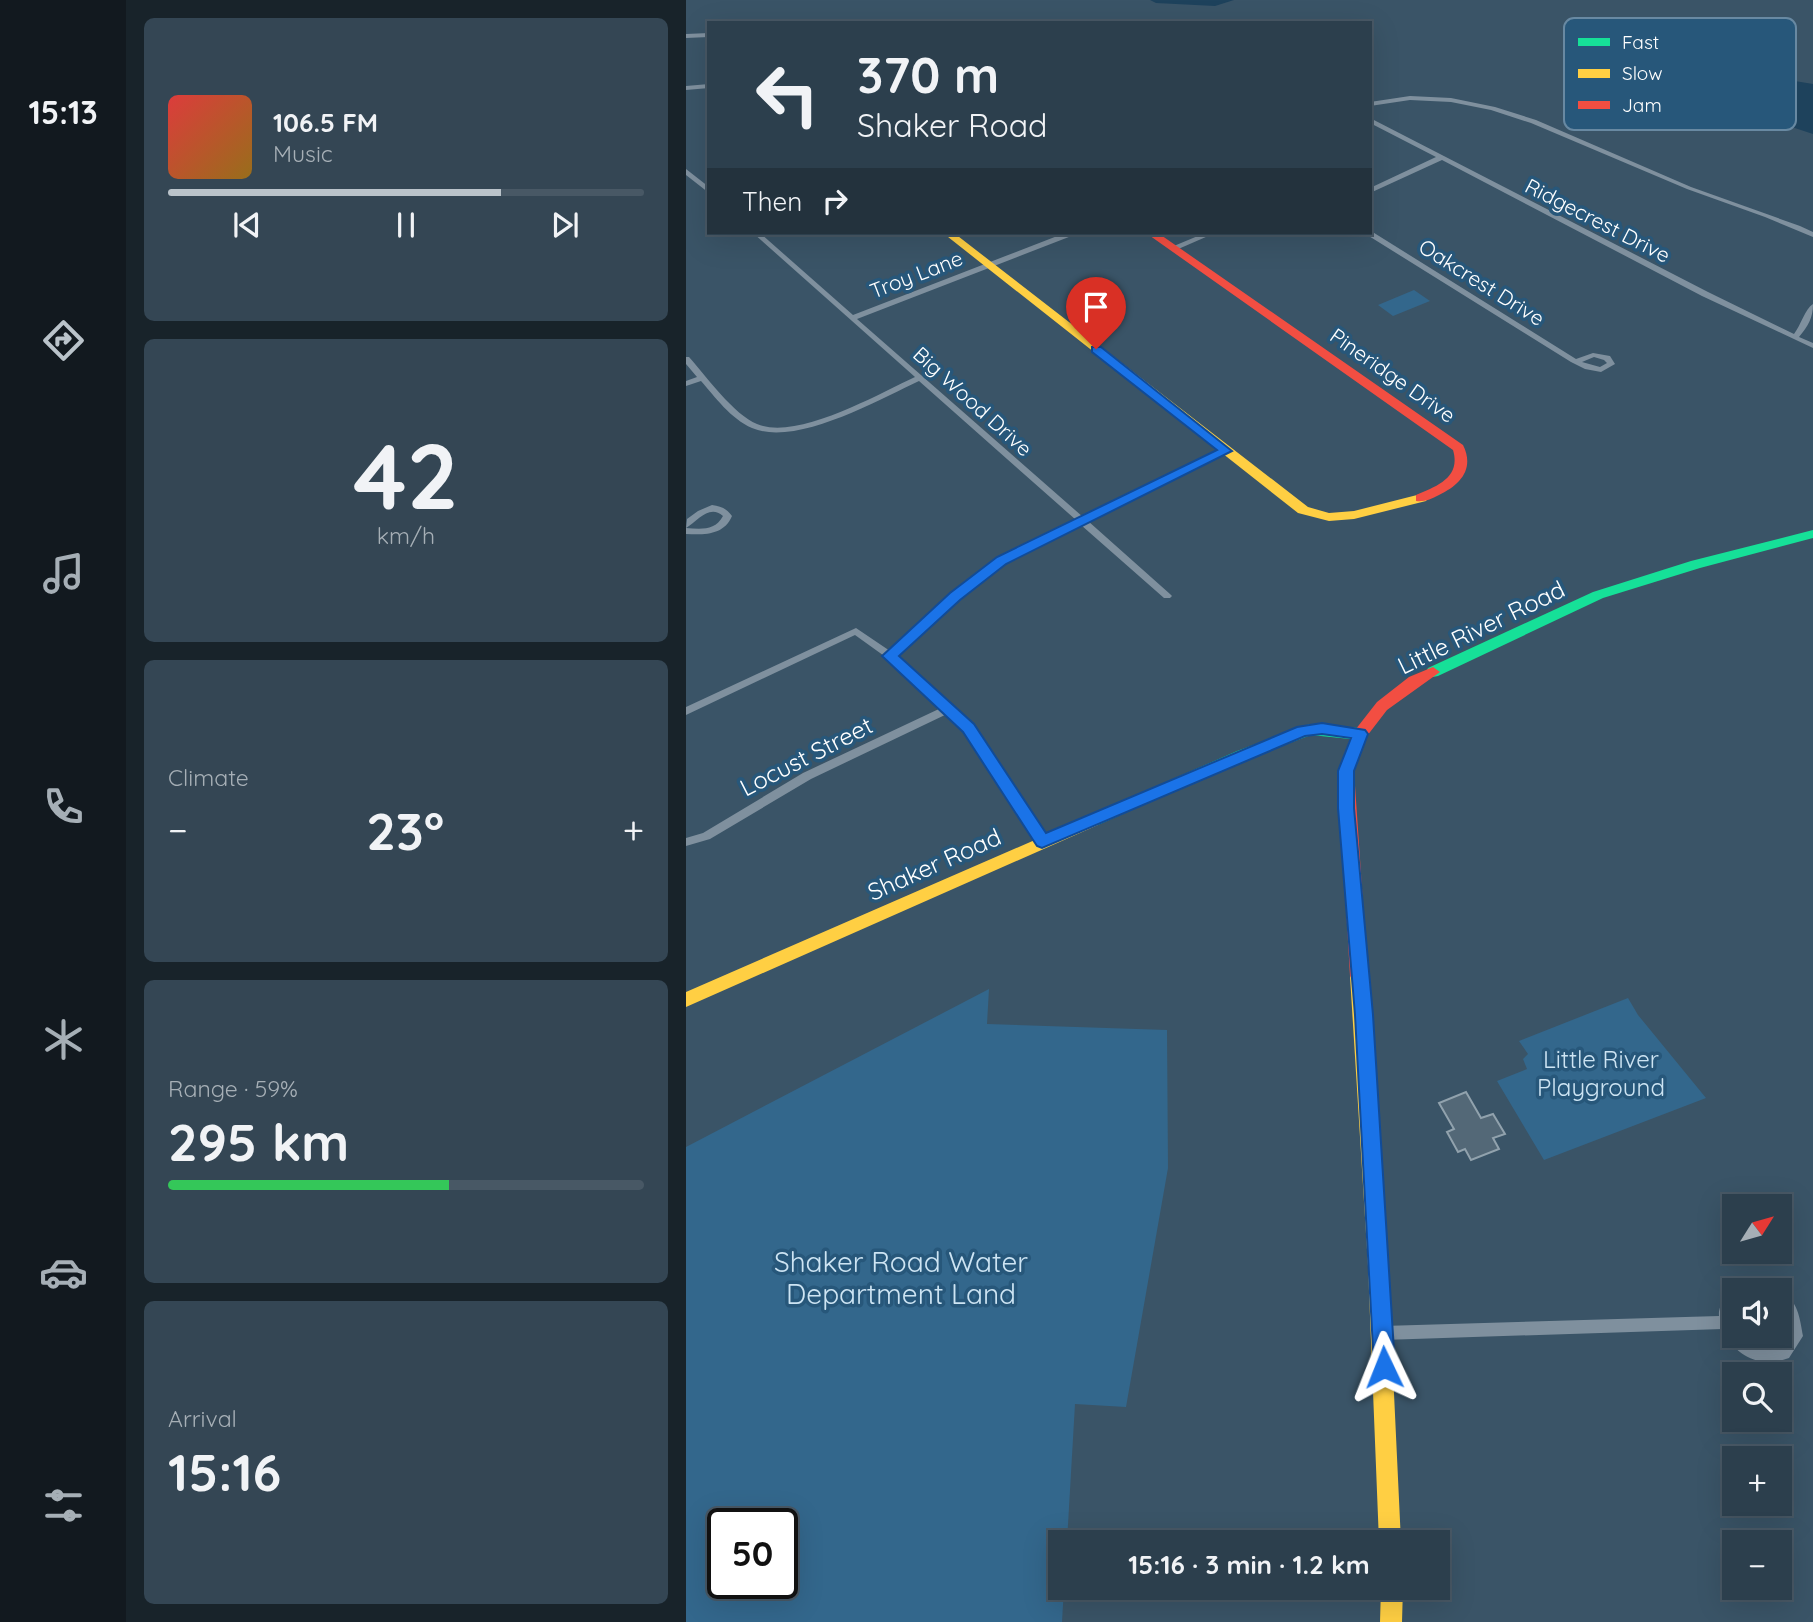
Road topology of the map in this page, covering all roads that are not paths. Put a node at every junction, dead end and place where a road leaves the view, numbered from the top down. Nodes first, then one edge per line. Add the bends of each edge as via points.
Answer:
1 (686, 36) edge
2 (707, 36) edge
3 (707, 86) edge
4 (686, 88) edge
5 (1372, 104) edge
6 (1372, 121) edge
7 (1440, 158) junction
8 (686, 171) edge
9 (707, 189) edge
10 (1372, 190) edge
11 (758, 235) edge
12 (951, 235) edge
13 (1066, 235) edge
14 (1155, 235) edge
15 (1206, 235) edge
16 (1371, 235) edge
17 (1813, 235) edge
18 (1173, 248) junction
19 (989, 265) junction
20 (1813, 306) edge
21 (852, 318) junction
22 (1795, 337) junction
23 (1813, 346) edge
24 (686, 359) edge
25 (1577, 361) dead end
26 (703, 377) junction
27 (920, 378) junction
28 (686, 384) edge
29 (1225, 451) junction
30 (1080, 520) junction
31 (686, 525) edge
32 (686, 531) edge
33 (1813, 534) edge
34 (1167, 596) dead end
35 (890, 656) junction
36 (947, 710) junction
37 (686, 711) edge
38 (1360, 734) junction
39 (686, 842) edge
40 (1042, 842) junction
41 (686, 1000) edge
42 (1792, 1313) edge
43 (1722, 1322) edge
44 (1383, 1333) junction
45 (1792, 1346) edge
46 (1745, 1348) edge
47 (1790, 1348) edge
48 (1390, 1530) edge
49 (1392, 1600) edge
50 (1391, 1622) edge

1 - 2 street
3 - 4 street
5 - 17 street via 1442,100 1549,125 1687,187
6 - 7 street, Ridgecrest Drive
7 - 10 street
7 - 22 street, Ridgecrest Drive
8 - 9 street
11 - 21 street, Big Wood Drive
12 - 19 street, Pineridge Drive
13 - 19 street, Troy Lane
14 - 18 street, Pineridge Drive
15 - 18 street
16 - 25 street, Oakcrest Drive
18 - 29 street, Pineridge Drive via 1450,440 1464,461 1457,479 1440,491 1354,515 1329,517 1291,503
19 - 21 street, Troy Lane
19 - 29 street, Pineridge Drive
20 - 22 street
21 - 27 street, Big Wood Drive
22 - 23 street, Ridgecrest Drive
24 - 26 street
26 - 27 street via 747,422 779,431 811,424
26 - 28 street
27 - 30 street, Big Wood Drive
29 - 30 street
30 - 34 street, Big Wood Drive
30 - 35 street via 1001,561
31 - 32 street via 699,512 710,509 723,510 728,516 717,529
33 - 38 street, Little River Road via 1598,595 1414,681 1382,706
35 - 36 street
35 - 37 street via 856,631
36 - 39 street, Locust Street via 818,771 706,836
36 - 40 street via 969,728 985,750
38 - 40 street, Shaker Road via 1322,728 1302,731
38 - 44 street, Little River Road via 1346,771 1346,808
40 - 41 street, Shaker Road
42 - 45 street via 1797,1325
43 - 44 street
44 - 48 street, Little River Road
46 - 47 street via 1761,1356
49 - 50 street

